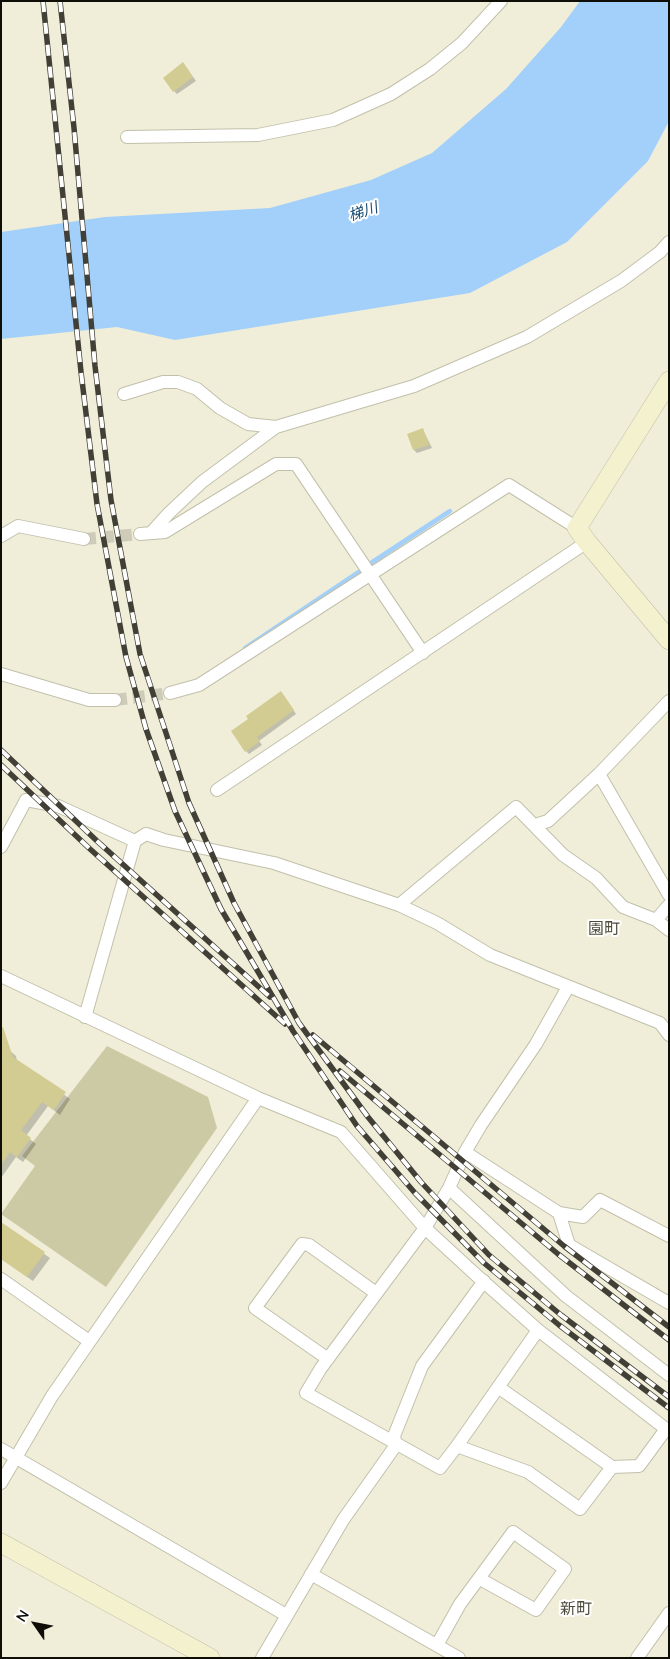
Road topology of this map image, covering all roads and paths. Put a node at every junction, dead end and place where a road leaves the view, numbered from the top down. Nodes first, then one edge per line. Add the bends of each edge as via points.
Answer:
1 (501, 1) edge
2 (127, 137) dead end
3 (669, 242) edge
4 (669, 381) edge
5 (124, 394) dead end
6 (276, 427) junction
7 (582, 535) junction
8 (1, 536) edge
9 (84, 539) tunnel mouth
10 (370, 576) junction
11 (669, 640) edge
12 (424, 654) junction
13 (1, 674) edge
14 (170, 693) tunnel mouth
15 (115, 700) tunnel mouth
16 (669, 701) edge
17 (599, 774) junction
18 (217, 790) dead end
19 (535, 825) junction
20 (135, 841) junction
21 (1, 847) edge
22 (669, 895) edge
23 (669, 905) edge
24 (399, 906) junction
25 (656, 920) junction
26 (669, 930) edge
27 (1, 976) edge
28 (568, 987) junction
29 (85, 1017) junction
30 (665, 1022) edge
31 (669, 1035) edge
32 (258, 1098) junction
33 (465, 1152) junction
34 (449, 1188) junction
35 (559, 1213) junction
36 (425, 1228) junction
37 (669, 1236) edge
38 (1, 1279) edge
39 (484, 1281) junction
40 (376, 1293) junction
41 (669, 1303) edge
42 (538, 1330) junction
43 (89, 1341) junction
44 (328, 1359) junction
45 (669, 1375) edge
46 (498, 1387) junction
47 (668, 1429) edge
48 (396, 1445) junction
49 (457, 1446) junction
50 (1, 1449) edge
51 (15, 1458) junction
52 (612, 1467) junction
53 (1, 1483) edge
54 (1, 1543) edge
55 (311, 1574) junction
56 (480, 1579) junction
57 (669, 1613) edge
58 (286, 1615) junction
59 (437, 1645) junction
60 (210, 1658) edge
61 (262, 1658) edge
62 (459, 1658) edge
63 (637, 1658) edge

1 - 2 street via 462,43 430,69 391,94 333,120 258,135
3 - 6 street via 621,281 527,337 414,386
4 - 7 street
5 - 6 street via 163,382 178,382 197,389 220,408 248,424
6 - 10 street via 202,482 145,533 166,532 276,464 296,464
7 - 10 street via 509,484
7 - 11 street
7 - 12 street
8 - 9 street via 18,526
10 - 12 street
10 - 14 street via 199,685
12 - 18 street
13 - 15 street via 89,700
16 - 17 street
17 - 19 street via 548,821
17 - 22 street
19 - 24 street via 516,807
19 - 25 street via 563,855 596,878 623,907
20 - 21 street via 58,806 26,800
20 - 24 street via 146,834 274,863
20 - 29 street
23 - 25 street
24 - 28 street via 436,923 490,955
25 - 26 street
27 - 29 street
28 - 30 street
28 - 33 street via 536,1044
29 - 32 street
30 - 31 street
32 - 36 street via 342,1132
32 - 43 street
33 - 34 street
33 - 35 street
34 - 36 street
34 - 45 street via 566,1296
35 - 37 street via 583,1217 600,1200
35 - 41 street via 568,1245
36 - 39 street
36 - 40 street
38 - 43 street
39 - 42 street
39 - 48 street via 422,1366 394,1436
40 - 44 street
40 - 44 street via 309,1245 302,1244 256,1308
42 - 46 street
42 - 47 street
43 - 51 street
44 - 48 street via 306,1393
46 - 49 street
46 - 52 street
47 - 52 street via 639,1466
48 - 49 street via 440,1468
48 - 55 street via 343,1520
49 - 52 street via 528,1472 580,1509
50 - 51 street
51 - 53 street
51 - 58 street
54 - 60 street
55 - 58 street
55 - 59 street
56 - 56 street via 513,1532 564,1568 536,1610
56 - 59 street via 460,1604
57 - 63 street
58 - 61 street
59 - 62 street

